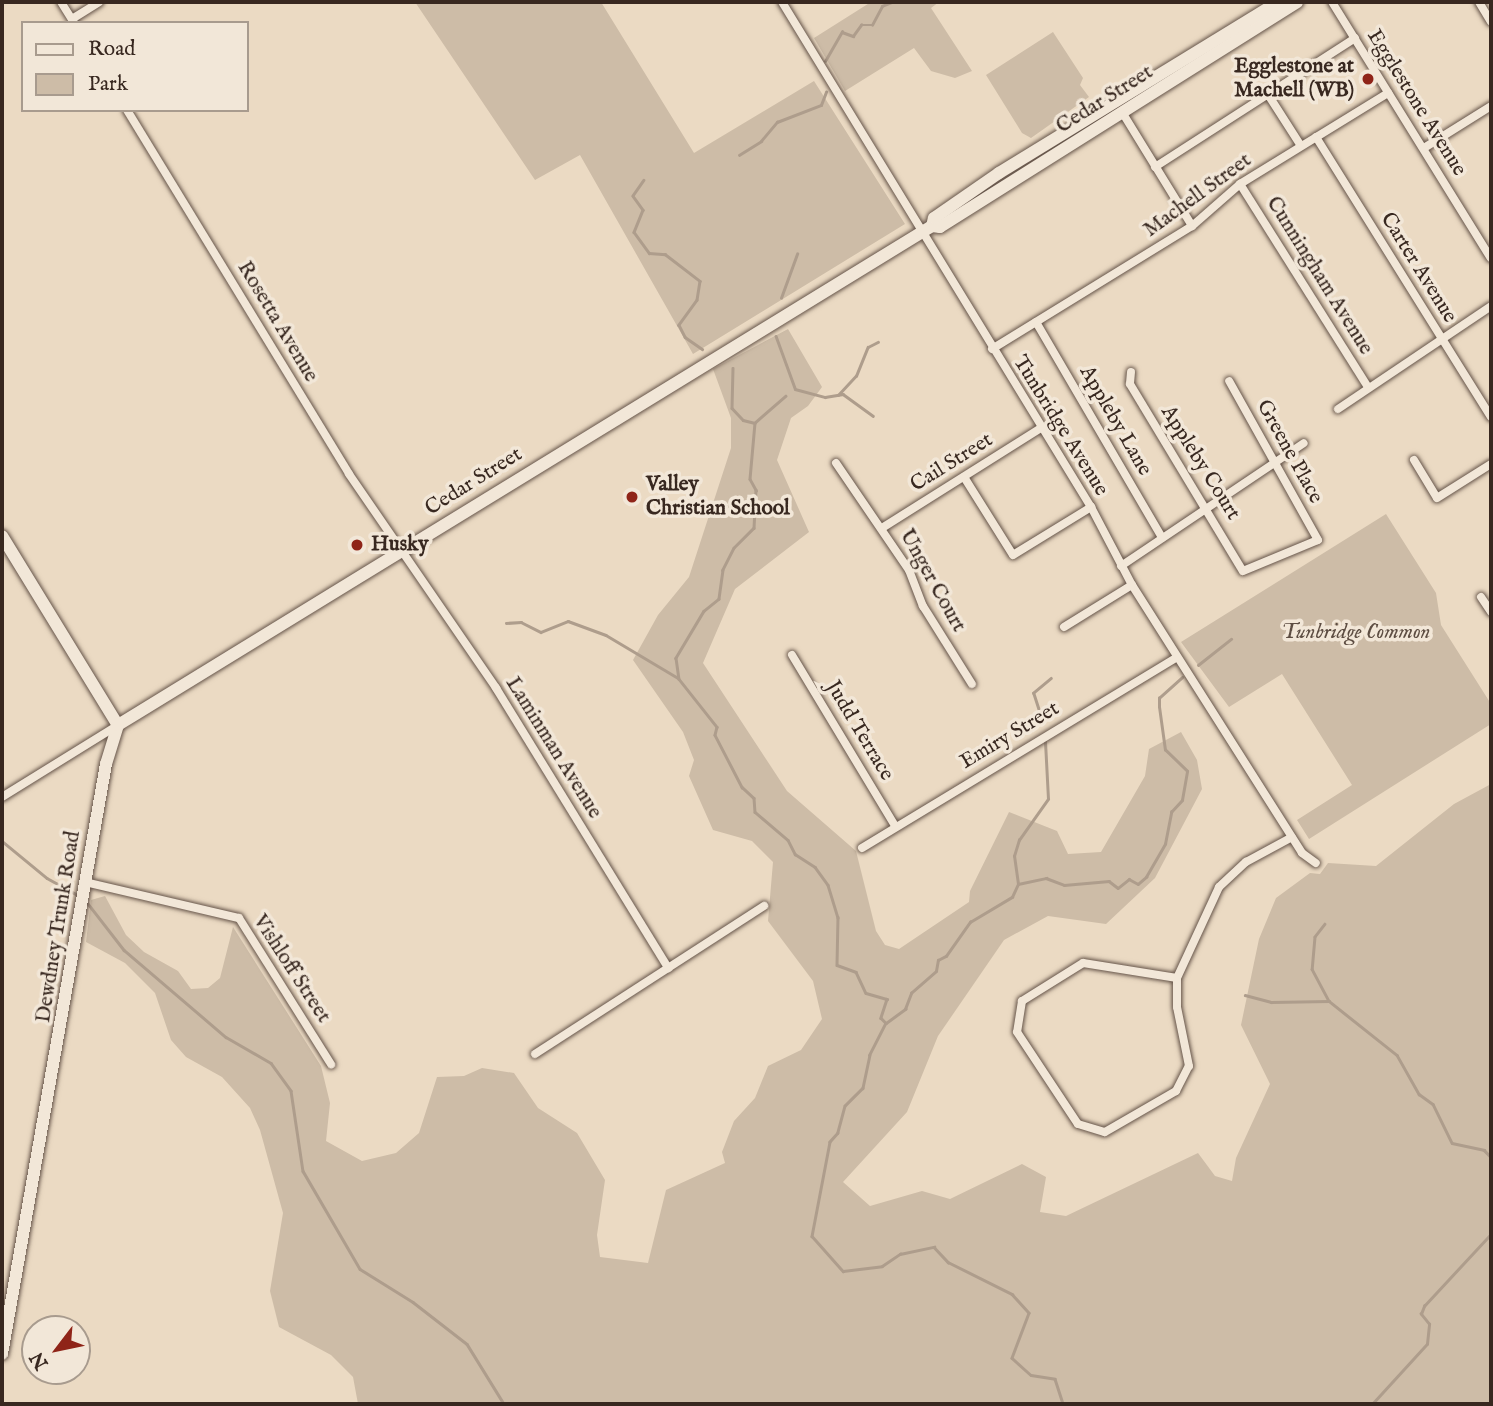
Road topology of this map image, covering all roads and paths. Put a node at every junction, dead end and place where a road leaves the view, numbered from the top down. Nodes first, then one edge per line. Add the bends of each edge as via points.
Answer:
1 (61, 2) edge
2 (99, 2) edge
3 (782, 2) edge
4 (1278, 2) edge
5 (1297, 2) edge
6 (1332, 2) edge
7 (1479, 2) edge
8 (73, 21) edge
9 (1491, 22) edge
10 (1355, 38) junction
11 (1388, 93) junction
12 (1269, 96) junction
13 (1491, 106) edge
14 (128, 112) edge
15 (1122, 112) junction
16 (1316, 137) junction
17 (1301, 146) junction
18 (1424, 148) junction
19 (1156, 167) junction
20 (1240, 184) junction
21 (1192, 226) junction
22 (927, 228) junction
23 (1491, 258) edge
24 (1491, 306) edge
25 (1036, 322) junction
26 (1443, 340) junction
27 (992, 349) junction
28 (1131, 372) dead end
29 (1228, 382) dead end
30 (1368, 387) junction
31 (1338, 409) dead end
32 (1491, 417) edge
33 (1041, 428) junction
34 (1304, 443) dead end
35 (1276, 460) junction
36 (1415, 460) dead end
37 (836, 463) dead end
38 (1491, 464) edge
39 (964, 477) junction
40 (1209, 507) junction
41 (1090, 508) junction
42 (882, 528) junction
43 (2, 536) edge
44 (1162, 538) junction
45 (401, 550) junction
46 (1121, 566) junction
47 (1243, 571) joint
48 (1132, 585) junction
49 (1481, 597) dead end
50 (1491, 612) edge
51 (1065, 627) dead end
52 (792, 655) dead end
53 (1177, 657) junction
54 (972, 684) dead end
55 (118, 725) junction
56 (2, 797) edge
57 (895, 826) junction
58 (1292, 837) junction
59 (862, 848) dead end
60 (1316, 863) dead end
61 (85, 882) junction
62 (764, 906) dead end
63 (668, 968) junction
64 (1177, 978) junction
65 (534, 1054) dead end
66 (331, 1064) dead end
67 (2, 1354) edge

1 - 8 street
2 - 8 street
3 - 22 street, Tunbridge Avenue
4 - 22 main road, Cedar Street via 999,173 934,218
5 - 15 main road, Cedar Street
6 - 10 street, Egglestone Avenue
7 - 9 street
10 - 11 street, Egglestone Avenue
10 - 12 street
11 - 16 street, Machell Street
11 - 18 street, Egglestone Avenue
12 - 17 street
12 - 19 street
13 - 18 street
14 - 45 street, Rosetta Avenue via 349,474
15 - 19 street
15 - 22 main road, Cedar Street via 940,227
16 - 17 street, Machell Street
16 - 26 street, Carter Avenue
17 - 20 street, Machell Street
18 - 23 street, Egglestone Avenue
19 - 21 street
20 - 21 street, Machell Street
20 - 30 street, Cunningham Avenue
21 - 25 street, Machell Street
22 - 27 street, Tunbridge Avenue
22 - 45 main road, Cedar Street
24 - 26 street
25 - 27 street, Machell Street
25 - 44 street, Appleby Lane
26 - 30 street
26 - 32 street, Carter Avenue
27 - 33 street, Tunbridge Avenue
28 - 40 street, Appleby Court via 1130,384
29 - 35 street, Greene Place
30 - 31 street
33 - 39 street, Cail Street
33 - 41 street, Tunbridge Avenue
34 - 35 street
35 - 40 street
35 - 47 street, Greene Place via 1318,540
36 - 38 street via 1437,498
37 - 42 street, Unger Court
39 - 41 street via 1013,555
39 - 42 street, Cail Street
40 - 44 street
40 - 47 street, Appleby Court
41 - 46 street, Tunbridge Avenue
42 - 54 street, Unger Court
43 - 55 main road
44 - 46 street
45 - 55 main road, Cedar Street
45 - 63 street, Laminman Avenue via 496,688
46 - 48 street, Tunbridge Avenue
48 - 51 street
48 - 53 street, Tunbridge Avenue
49 - 50 street
52 - 57 street, Judd Terrace
53 - 57 street, Emiry Street
53 - 58 street, Tunbridge Avenue
55 - 56 street, Cedar Street
55 - 61 main road, Dewdney Trunk Road via 106,764
57 - 59 street, Emiry Street
58 - 60 street, Tunbridge Avenue via 1302,853
58 - 64 street via 1246,862 1219,887
61 - 66 street, Vishloff Street via 239,918
61 - 67 main road, Dewdney Trunk Road
62 - 63 street
63 - 65 street
64 - 64 street via 1083,963 1023,1001 1017,1032 1078,1124 1105,1132 1176,1091 1189,1066 1177,1007

